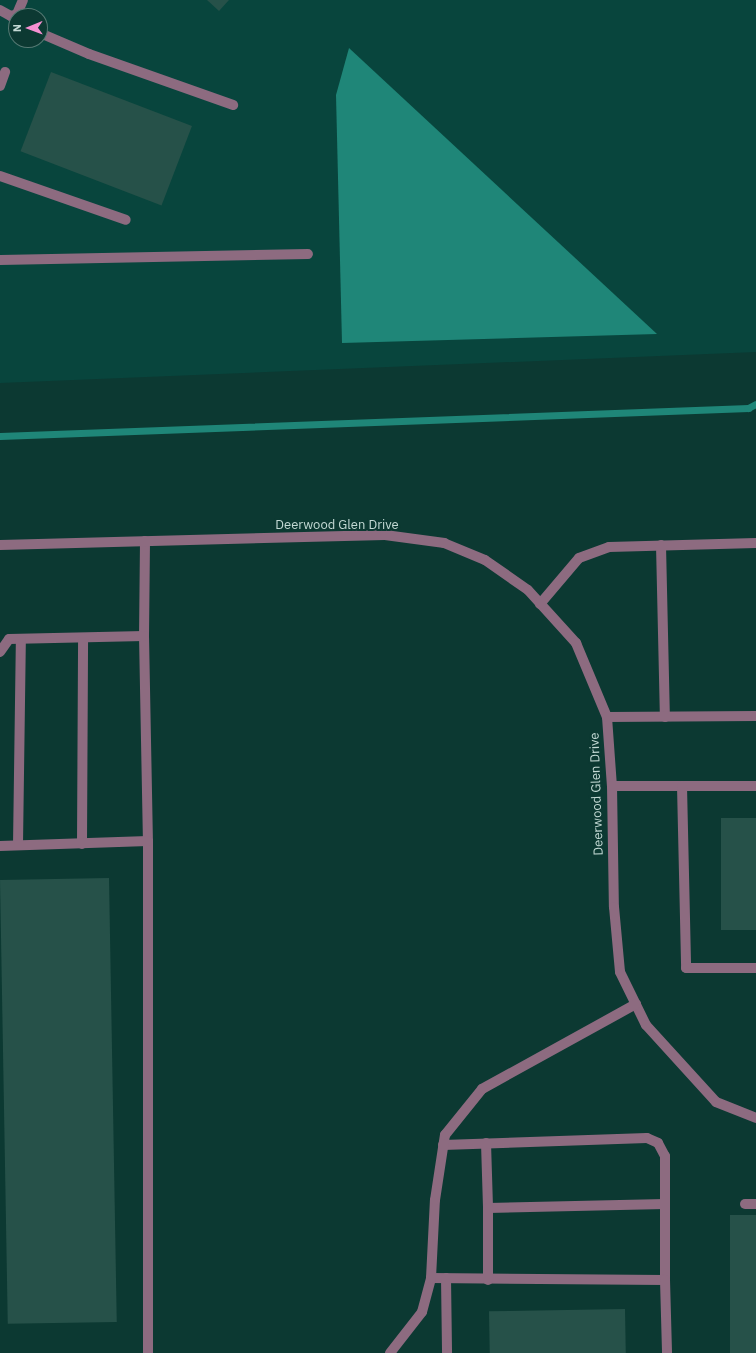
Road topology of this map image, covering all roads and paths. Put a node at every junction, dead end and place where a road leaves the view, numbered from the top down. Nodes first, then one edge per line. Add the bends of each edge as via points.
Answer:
1 (48, 36) edge
2 (5, 72) dead end
3 (0, 86) edge
4 (233, 105) dead end
5 (0, 176) edge
6 (126, 220) dead end
7 (308, 254) dead end
8 (0, 260) edge
9 (145, 541) junction
10 (756, 543) edge
11 (0, 545) edge
12 (661, 545) junction
13 (540, 604) junction
14 (144, 636) junction
15 (83, 638) junction
16 (21, 639) junction
17 (0, 652) edge
18 (756, 716) edge
19 (607, 717) junction
20 (665, 717) junction
21 (612, 786) junction
22 (682, 786) junction
23 (756, 786) edge
24 (148, 841) junction
25 (82, 844) junction
26 (18, 845) junction
27 (0, 846) edge
28 (756, 968) edge
29 (636, 1004) junction
30 (756, 1118) edge
31 (486, 1143) junction
32 (444, 1145) junction
33 (665, 1204) junction
34 (745, 1204) dead end
35 (756, 1204) edge
36 (488, 1208) junction
37 (431, 1278) junction
38 (446, 1278) junction
39 (488, 1280) junction
40 (665, 1280) junction
41 (148, 1353) edge
42 (390, 1353) edge
43 (448, 1353) edge
44 (667, 1353) edge

1 - 4 street via 89,54
2 - 3 street
5 - 6 street
7 - 8 street
9 - 11 street, Deerwood Glen Drive
9 - 13 street, Deerwood Glen Drive via 385,535 444,543 485,560 528,590
9 - 14 street
10 - 12 street
12 - 13 street via 609,547 579,558
12 - 20 street
13 - 19 street, Deerwood Glen Drive via 576,643
14 - 15 street
14 - 24 street
15 - 16 street
15 - 25 street
16 - 17 street via 9,639
16 - 26 street
18 - 20 street
19 - 20 street
19 - 21 street, Deerwood Glen Drive
21 - 22 street
21 - 29 street, Deerwood Glen Drive via 614,907 620,972
22 - 23 street
22 - 28 street via 686,968
24 - 25 street
24 - 41 street
25 - 26 street
26 - 27 street
29 - 30 street, Deerwood Glen Drive via 646,1025 716,1102
29 - 32 street via 482,1089 445,1135
31 - 32 street
31 - 33 street via 647,1138 658,1143 665,1156
31 - 36 street
32 - 37 street via 435,1200
33 - 36 street
33 - 40 street
34 - 35 street
36 - 39 street
37 - 38 street
37 - 42 street via 422,1312
38 - 39 street
38 - 43 street
39 - 40 street
40 - 44 street

